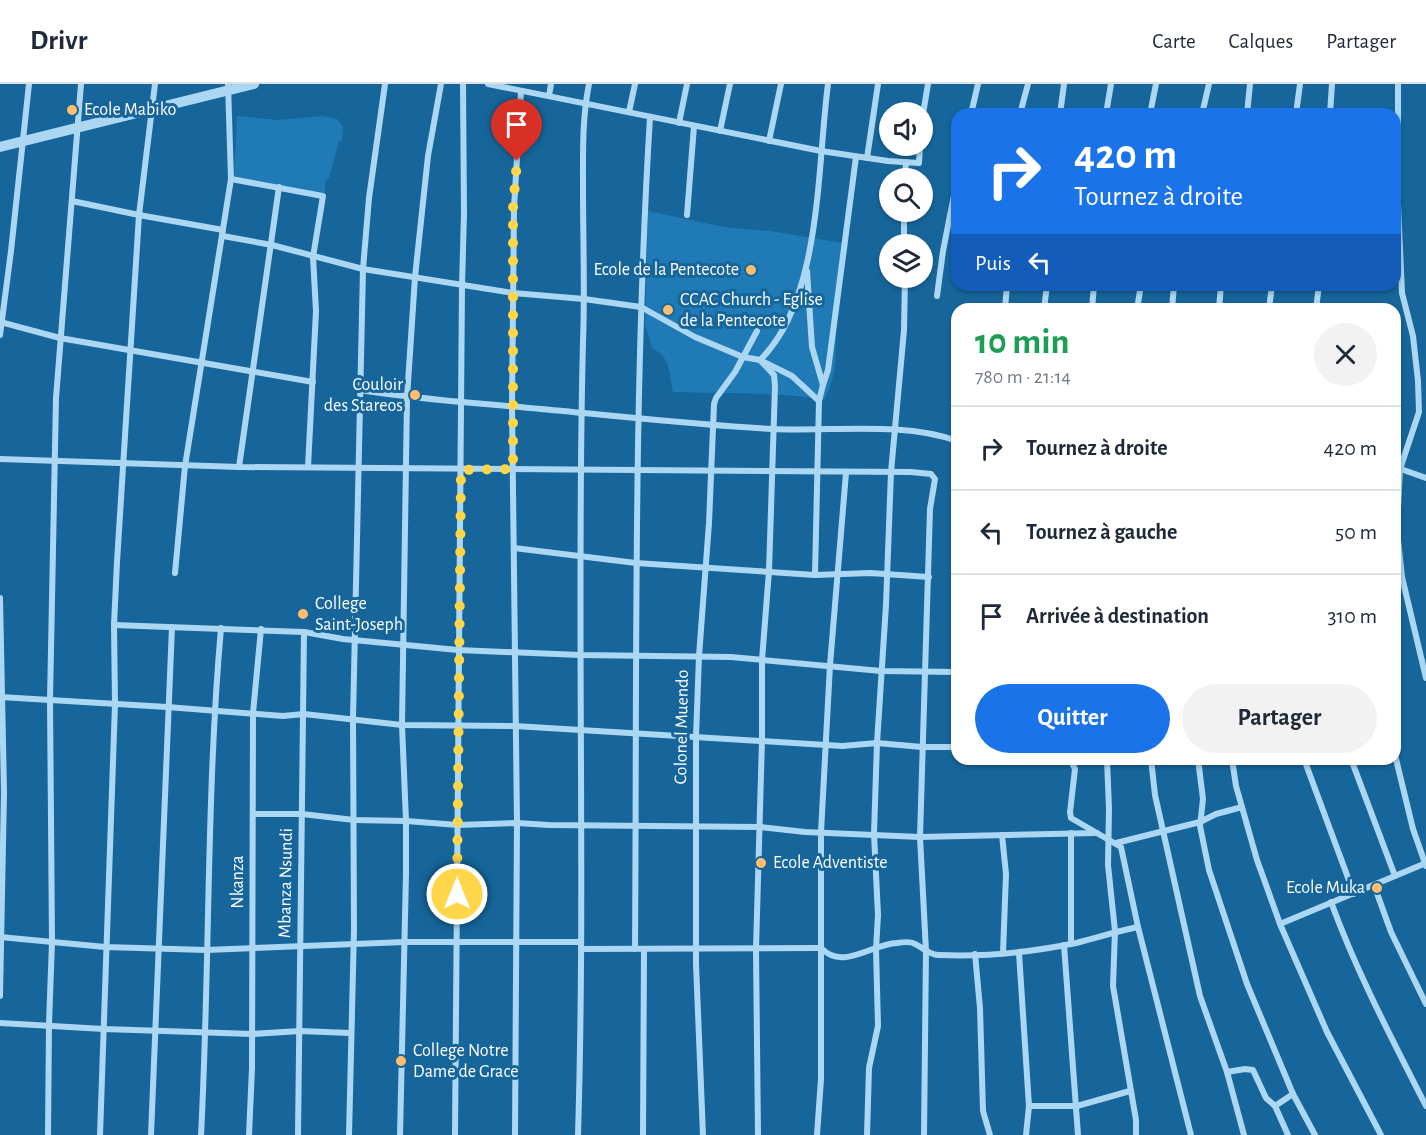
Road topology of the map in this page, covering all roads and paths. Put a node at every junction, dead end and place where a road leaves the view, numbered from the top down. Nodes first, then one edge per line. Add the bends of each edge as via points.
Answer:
1 (29, 84) edge
2 (81, 84) edge
3 (155, 84) edge
4 (254, 84) edge
5 (385, 84) edge
6 (441, 84) edge
7 (463, 84) edge
8 (488, 84) edge
9 (551, 84) edge
10 (589, 84) edge
11 (635, 84) edge
12 (687, 84) edge
13 (730, 84) edge
14 (781, 84) edge
15 (828, 84) edge
16 (878, 84) edge
17 (928, 84) edge
18 (978, 84) edge
19 (1028, 84) edge
20 (1064, 84) edge
21 (1111, 84) edge
22 (1156, 84) edge
23 (1209, 84) edge
24 (1250, 84) edge
25 (1300, 84) edge
26 (1332, 84) edge
27 (1398, 84) edge
28 (503, 86) edge
29 (227, 87) edge
30 (522, 91) junction
31 (549, 96) junction
32 (585, 102) junction
33 (925, 102) edge
34 (972, 108) edge
35 (1022, 108) edge
36 (1061, 108) edge
37 (1107, 108) edge
38 (1151, 108) edge
39 (1203, 108) edge
40 (1248, 108) edge
41 (1297, 108) edge
42 (1330, 108) edge
43 (1398, 108) edge
44 (151, 110) junction
45 (629, 112) junction
46 (650, 117) junction
47 (679, 123) junction
48 (694, 126) junction
49 (77, 128) junction
50 (720, 131) junction
51 (769, 141) junction
52 (21, 142) junction
53 (0, 147) edge
54 (821, 151) junction
55 (919, 156) edge
56 (856, 157) junction
57 (867, 158) junction
58 (906, 162) junction
59 (906, 168) edge
60 (231, 179) junction
61 (279, 187) junction
62 (72, 201) junction
63 (951, 210) edge
64 (687, 215) dead end
65 (139, 216) junction
66 (223, 233) junction
67 (272, 244) junction
68 (313, 257) junction
69 (806, 263) junction
70 (363, 269) junction
71 (415, 277) junction
72 (1401, 281) edge
73 (462, 285) junction
74 (905, 288) edge
75 (513, 293) junction
76 (937, 296) dead end
77 (584, 299) junction
78 (641, 307) junction
79 (1, 322) edge
80 (757, 331) dead end
81 (0, 335) edge
82 (60, 338) junction
83 (130, 350) junction
84 (743, 357) junction
85 (760, 360) junction
86 (202, 363) junction
87 (252, 373) junction
88 (313, 382) junction
89 (823, 385) junction
90 (360, 390) junction
91 (407, 398) junction
92 (819, 401) junction
93 (462, 403) junction
94 (512, 406) junction
95 (582, 412) junction
96 (1419, 412) junction
97 (639, 417) junction
98 (1426, 417) edge
99 (713, 424) junction
100 (774, 429) junction
101 (819, 429) junction
102 (894, 430) junction
103 (951, 439) edge
104 (1401, 458) edge
105 (0, 459) edge
106 (55, 461) junction
107 (124, 464) junction
108 (185, 466) junction
109 (239, 467) junction
110 (308, 467) junction
111 (407, 468) junction
112 (359, 469) junction
113 (513, 469) junction
114 (1401, 469) edge
115 (461, 470) junction
116 (580, 470) junction
117 (638, 470) junction
118 (711, 472) junction
119 (773, 472) junction
120 (818, 472) junction
121 (891, 472) junction
122 (846, 473) junction
123 (1426, 478) edge
124 (514, 548) junction
125 (579, 555) junction
126 (636, 562) junction
127 (706, 566) junction
128 (1401, 568) edge
129 (770, 571) junction
130 (175, 573) dead end
131 (838, 574) junction
132 (887, 574) junction
133 (815, 575) junction
134 (929, 577) junction
135 (0, 598) edge
136 (114, 625) junction
137 (172, 627) junction
138 (221, 628) junction
139 (261, 629) junction
140 (304, 632) junction
141 (355, 639) junction
142 (404, 646) junction
143 (458, 650) junction
144 (514, 652) junction
145 (580, 655) junction
146 (635, 656) junction
147 (699, 656) junction
148 (762, 660) junction
149 (830, 665) junction
150 (880, 671) junction
151 (925, 672) junction
152 (951, 672) edge
153 (1426, 678) edge
154 (1, 698) edge
155 (50, 700) junction
156 (114, 704) junction
157 (167, 707) junction
158 (214, 712) junction
159 (253, 713) junction
160 (304, 714) junction
161 (353, 719) junction
162 (402, 724) junction
163 (515, 726) junction
164 (458, 727) junction
165 (582, 732) junction
166 (636, 733) junction
167 (696, 737) junction
168 (762, 740) junction
169 (877, 743) junction
170 (826, 745) junction
171 (922, 747) junction
172 (951, 747) edge
173 (1073, 765) edge
174 (1107, 765) edge
175 (1152, 765) edge
176 (1199, 765) edge
177 (1233, 765) edge
178 (1306, 765) edge
179 (1353, 765) edge
180 (1397, 765) edge
181 (1242, 807) junction
182 (254, 814) junction
183 (302, 814) junction
184 (354, 820) junction
185 (406, 821) junction
186 (1200, 822) junction
187 (517, 823) junction
188 (458, 825) junction
189 (580, 825) junction
190 (636, 825) junction
191 (695, 826) junction
192 (759, 828) junction
193 (821, 832) junction
194 (1163, 832) junction
195 (1071, 833) junction
196 (1097, 833) junction
197 (874, 834) junction
198 (1002, 835) junction
199 (920, 837) junction
200 (1109, 839) junction
201 (1116, 843) junction
202 (1426, 864) edge
203 (1395, 876) junction
204 (1374, 885) junction
205 (1353, 894) junction
206 (1331, 902) junction
207 (1280, 924) junction
208 (1138, 927) junction
209 (1115, 931) junction
210 (1, 937) edge
211 (457, 941) junction
212 (517, 941) junction
213 (52, 942) junction
214 (405, 942) junction
215 (581, 942) junction
216 (353, 944) junction
217 (1067, 944) junction
218 (300, 945) junction
219 (105, 947) junction
220 (821, 948) junction
221 (159, 949) junction
222 (252, 949) junction
223 (581, 949) junction
224 (635, 949) junction
225 (644, 949) junction
226 (696, 949) junction
227 (756, 949) junction
228 (876, 949) junction
229 (206, 950) junction
230 (926, 951) junction
231 (1019, 952) junction
232 (1003, 953) junction
233 (975, 954) junction
234 (0, 996) edge
235 (1426, 1004) edge
236 (0, 1023) edge
237 (49, 1024) junction
238 (104, 1029) junction
239 (156, 1030) junction
240 (300, 1031) junction
241 (207, 1032) junction
242 (350, 1033) junction
243 (252, 1034) junction
244 (1227, 1072) junction
245 (1130, 1091) junction
246 (1293, 1094) junction
247 (1029, 1106) junction
248 (1077, 1106) junction
249 (1275, 1106) junction
250 (1426, 1106) edge
251 (48, 1135) edge
252 (100, 1135) edge
253 (151, 1135) edge
254 (201, 1135) edge
255 (249, 1135) edge
256 (298, 1135) edge
257 (349, 1135) edge
258 (400, 1135) edge
259 (455, 1135) edge
260 (515, 1135) edge
261 (578, 1135) edge
262 (643, 1135) edge
263 (703, 1135) edge
264 (758, 1135) edge
265 (817, 1135) edge
266 (867, 1135) edge
267 (924, 1135) edge
268 (990, 1135) edge
269 (1026, 1135) edge
270 (1078, 1135) edge
271 (1136, 1135) edge
272 (1191, 1135) edge
273 (1244, 1135) edge
274 (1288, 1135) edge
275 (1315, 1135) edge
276 (1381, 1135) edge

1 - 52 street
2 - 49 street
3 - 44 street
4 - 29 street
5 - 70 street
6 - 71 street via 428,156
7 - 73 street
8 - 28 street
9 - 31 street
10 - 32 street
11 - 45 street
12 - 47 street
13 - 50 street
14 - 51 street
15 - 54 street
16 - 57 street
17 - 33 street
18 - 34 street
19 - 35 street
20 - 36 street
21 - 37 street
22 - 38 street
23 - 39 street
24 - 40 street
25 - 41 street
26 - 42 street
27 - 43 street
28 - 30 street
29 - 44 street
29 - 60 street
30 - 31 street
30 - 75 street via 513,208
31 - 32 street
32 - 45 street
32 - 77 street
44 - 49 street
44 - 65 street
45 - 46 street
46 - 47 street
46 - 78 street
47 - 48 street
48 - 50 street
48 - 64 street
49 - 52 street
49 - 62 street
50 - 51 street
51 - 54 street
52 - 53 street
52 - 79 street via 12,251
54 - 56 street
54 - 69 street
55 - 58 street via 919,163
56 - 57 street
56 - 89 street
57 - 58 street
58 - 59 street
60 - 61 street
60 - 66 street
61 - 67 street
61 - 68 street via 323,196
62 - 65 street
62 - 82 street
63 - 76 street
65 - 66 street
65 - 83 street
66 - 67 street
66 - 86 street
67 - 68 street
67 - 87 street
68 - 70 street
68 - 88 street
69 - 85 street via 783,332
69 - 89 street via 812,347
70 - 71 street
70 - 90 street
71 - 73 street
71 - 91 street
72 - 96 street via 1413,336
73 - 75 street
73 - 93 street
74 - 102 street
75 - 77 street
75 - 94 street
77 - 78 street
77 - 95 street
78 - 84 street via 695,337
78 - 97 street
79 - 81 street
79 - 82 street
80 - 84 street, Colonel Muendo
82 - 83 street
82 - 106 street
83 - 86 street
83 - 107 street
84 - 85 street
84 - 99 street, Colonel Muendo via 716,398
85 - 92 street via 792,375
85 - 100 street via 774,375
86 - 87 street
86 - 108 street
87 - 88 street
87 - 109 street
88 - 110 street
89 - 92 street
90 - 91 street
90 - 112 street
91 - 93 street
91 - 111 street
92 - 101 street
93 - 94 street
93 - 115 street
94 - 95 street
94 - 113 street
95 - 97 street
95 - 116 street
96 - 98 street
96 - 104 street
97 - 99 street
97 - 117 street
99 - 100 street
99 - 118 street, Colonel Muendo
100 - 101 street
100 - 119 street
101 - 102 street
101 - 120 street
102 - 103 street
102 - 121 street
105 - 106 street
106 - 107 street
106 - 155 street
107 - 108 street
107 - 136 street
108 - 109 street
108 - 130 street
109 - 110 street
110 - 112 street
111 - 112 street
111 - 115 street
111 - 142 street
112 - 141 street
113 - 115 street
113 - 116 street
113 - 124 street
114 - 123 street
115 - 143 street
116 - 117 street
116 - 125 street
117 - 118 street
117 - 126 street
118 - 119 street
118 - 127 street, Colonel Muendo
119 - 120 street
119 - 129 street
120 - 122 street
120 - 133 street
121 - 122 street
121 - 132 street
121 - 134 street via 931,474 935,479 930,509
122 - 131 street
124 - 125 street
124 - 144 street
125 - 126 street
125 - 145 street
126 - 127 street
126 - 146 street
127 - 129 street
127 - 147 street, Colonel Muendo
128 - 153 street
129 - 133 street
129 - 148 street
131 - 132 street
131 - 133 street
131 - 149 street
132 - 134 street
132 - 150 street
134 - 151 street
135 - 154 street
136 - 137 street
136 - 156 street
137 - 138 street
137 - 157 street
138 - 139 street
138 - 158 street
139 - 140 street
139 - 159 street, Nkanza
140 - 141 street
140 - 160 street, Mbanza Nsundi
141 - 142 street
141 - 161 street
142 - 143 street
142 - 162 street
143 - 144 street
143 - 164 street
144 - 145 street
144 - 163 street
145 - 146 street
145 - 165 street
146 - 147 street
146 - 166 street
147 - 148 street
147 - 167 street, Colonel Muendo
148 - 149 street
148 - 168 street
149 - 150 street
149 - 170 street
150 - 151 street
150 - 169 street
151 - 152 street
151 - 171 street
154 - 155 street
154 - 210 street
155 - 156 street
155 - 213 street
156 - 157 street
156 - 219 street
157 - 158 street
157 - 221 street
158 - 159 street
158 - 229 street
159 - 160 street
159 - 182 street, Nkanza
160 - 161 street
160 - 183 street, Mbanza Nsundi
161 - 162 street
161 - 184 street
162 - 164 street
162 - 185 street
163 - 164 street
163 - 165 street
163 - 187 street
164 - 188 street
165 - 166 street
165 - 189 street
166 - 167 street
166 - 190 street
167 - 168 street
167 - 191 street, Colonel Muendo
168 - 170 street
168 - 192 street
169 - 170 street
169 - 171 street
169 - 197 street
170 - 193 street
171 - 172 street
171 - 199 street
173 - 196 street via 1071,818
174 - 200 street
175 - 194 street
176 - 186 street via 1203,799
177 - 181 street
178 - 205 street
179 - 203 street
180 - 202 street
181 - 186 street
181 - 207 street
182 - 183 street
182 - 222 street, Nkanza
183 - 184 street
183 - 218 street, Mbanza Nsundi
184 - 185 street
184 - 216 street
185 - 188 street
185 - 214 street
186 - 194 street
186 - 246 street via 1209,870 1247,984
187 - 188 street
187 - 189 street
187 - 212 street
188 - 211 street
189 - 190 street
189 - 215 street
190 - 191 street
190 - 224 street
191 - 192 street
191 - 226 street, Colonel Muendo
192 - 193 street
192 - 227 street
193 - 197 street
193 - 220 street
194 - 201 street
194 - 244 street via 1200,996
195 - 196 street
195 - 198 street
195 - 217 street
196 - 200 street
197 - 199 street
197 - 228 street
198 - 199 street
198 - 232 street via 1006,874
199 - 230 street
200 - 201 street
200 - 209 street
201 - 208 street via 1124,857
202 - 203 street
203 - 204 street
204 - 205 street
204 - 235 street via 1391,933
205 - 206 street
206 - 207 street
206 - 250 street via 1368,991
207 - 276 street via 1327,1032
208 - 209 street
208 - 272 street
209 - 217 street
209 - 245 street via 1113,986
210 - 213 street
210 - 234 street
211 - 212 street
211 - 214 street
211 - 259 street
212 - 215 street
212 - 260 street
213 - 219 street
213 - 237 street
214 - 216 street
214 - 258 street
215 - 223 street
216 - 218 street
216 - 242 street
217 - 231 street
217 - 248 street via 1069,1032
218 - 222 street
218 - 240 street, Mbanza Nsundi
219 - 221 street
219 - 238 street
220 - 227 street
220 - 228 street via 839,959
220 - 265 street
221 - 229 street
221 - 239 street
222 - 229 street
222 - 243 street, Nkanza
223 - 224 street
223 - 261 street
224 - 225 street
225 - 226 street
225 - 262 street
226 - 227 street
226 - 263 street, Colonel Muendo
227 - 264 street
228 - 230 street via 883,944 911,942
228 - 266 street via 878,1026 869,1068
229 - 241 street
230 - 233 street via 939,955
230 - 267 street
231 - 232 street
231 - 247 street
232 - 233 street
233 - 268 street via 983,1111
236 - 237 street
237 - 238 street
237 - 251 street
238 - 239 street
238 - 252 street
239 - 241 street
239 - 253 street
240 - 242 street
240 - 243 street
240 - 256 street, Mbanza Nsundi
241 - 243 street
241 - 254 street
242 - 257 street
243 - 255 street, Nkanza
244 - 249 street via 1252,1070 1266,1098
244 - 273 street
245 - 248 street
245 - 271 street
246 - 249 street
246 - 275 street
247 - 248 street
247 - 269 street
248 - 270 street
249 - 274 street

